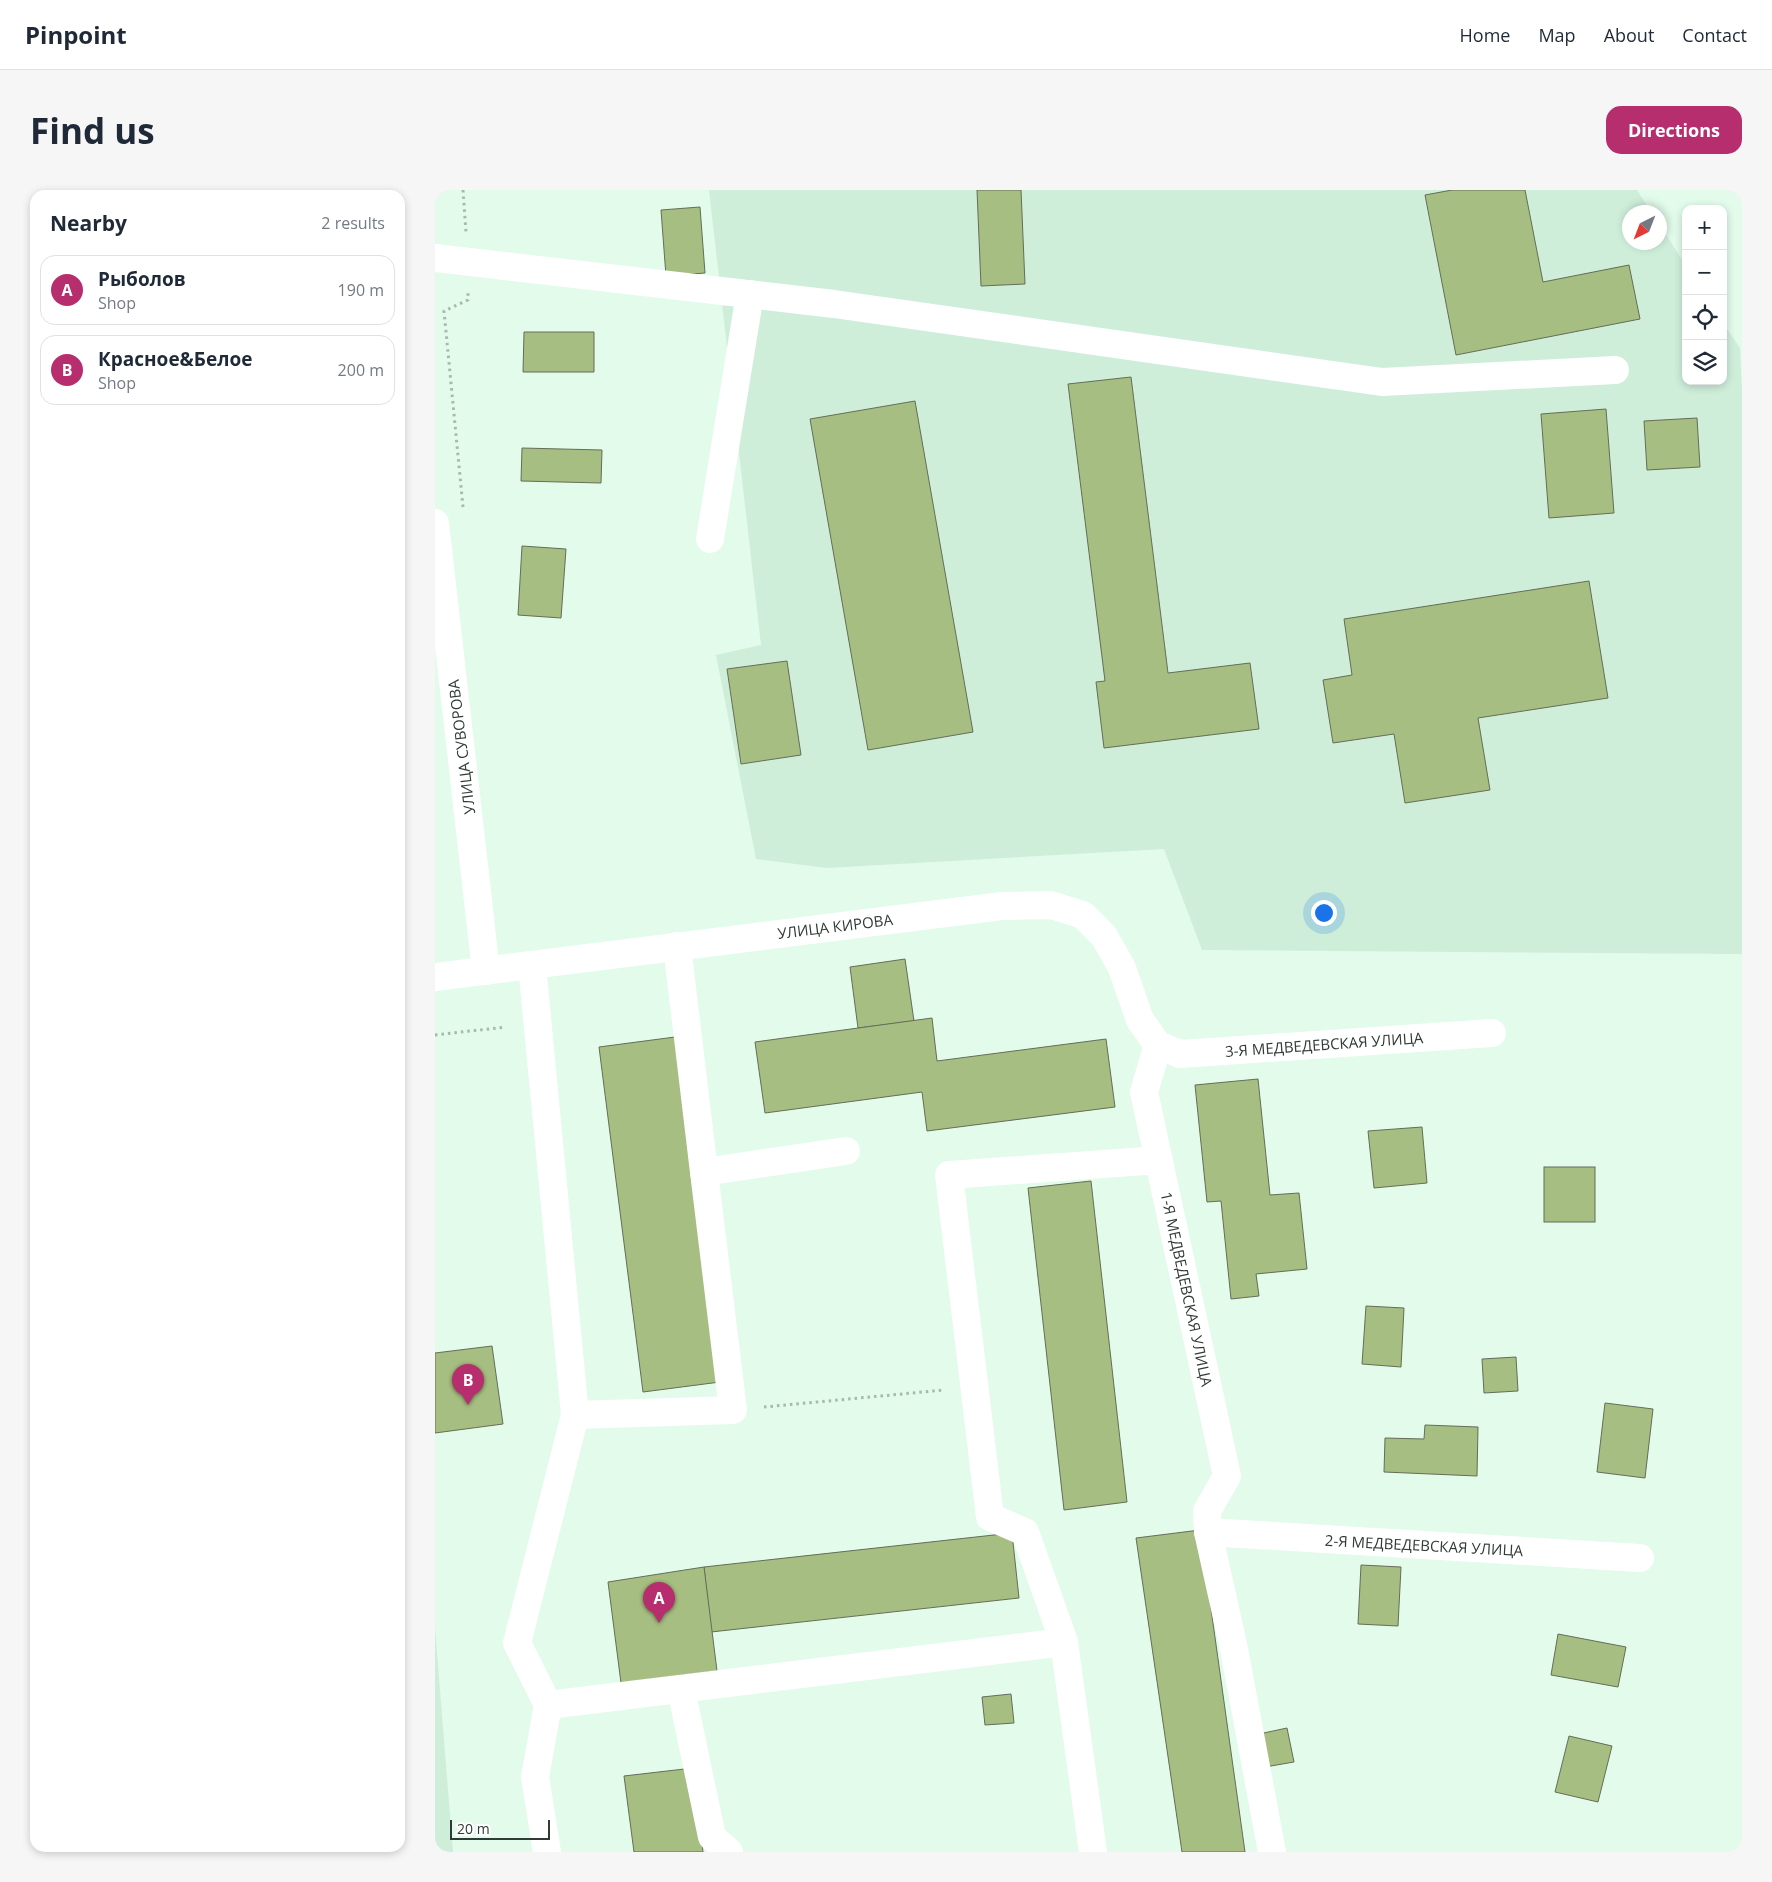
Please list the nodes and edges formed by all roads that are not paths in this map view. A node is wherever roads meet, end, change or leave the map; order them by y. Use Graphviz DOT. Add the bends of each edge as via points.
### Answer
graph roads {
  1 [pos="435,258"];
  2 [pos="750,294"];
  3 [pos="1615,370"];
  4 [pos="435,523"];
  5 [pos="710,539"];
  6 [pos="437,560"];
  7 [pos="677,946"];
  8 [pos="532,965"];
  9 [pos="486,971"];
  10 [pos="435,977"];
  11 [pos="1492,1033"];
  12 [pos="1158,1045"];
  13 [pos="845,1151"];
  14 [pos="1159,1160"];
  15 [pos="704,1172"];
  16 [pos="575,1415"];
  17 [pos="1208,1532"];
  18 [pos="1640,1558"];
  19 [pos="1064,1642"];
  20 [pos="681,1689"];
  21 [pos="548,1705"];
  22 [pos="547,1852"];
  23 [pos="729,1852"];
  24 [pos="1093,1852"];
  25 [pos="1271,1852"];
  1 -- 2 [label="street"];
  2 -- 3 [label="street" via="1382,382"];
  2 -- 5 [label="street"];
  4 -- 6 [label="street, УЛИЦА СУВОРОВА"];
  6 -- 9 [label="street, УЛИЦА СУВОРОВА"];
  7 -- 8 [label="street, УЛИЦА КИРОВА"];
  7 -- 12 [label="street, УЛИЦА КИРОВА" via="1002,906 1051,905 1083,915 1104,936 1122,968 1140,1020"];
  7 -- 15 [label="street"];
  8 -- 9 [label="street, УЛИЦА КИРОВА"];
  8 -- 16 [label="street"];
  9 -- 10 [label="street, УЛИЦА КИРОВА"];
  11 -- 12 [label="street, 3-Я МЕДВЕДЕВСКАЯ УЛИЦА" via="1180,1054"];
  12 -- 14 [label="street, 1-Я МЕДВЕДЕВСКАЯ УЛИЦА" via="1144,1092"];
  13 -- 15 [label="street"];
  14 -- 17 [label="street, 1-Я МЕДВЕДЕВСКАЯ УЛИЦА" via="1227,1476 1207,1511"];
  14 -- 19 [label="street" via="949,1175 990,1516 1025,1532"];
  15 -- 16 [label="street" via="733,1410"];
  16 -- 21 [label="street" via="517,1643"];
  17 -- 18 [label="street, 2-Я МЕДВЕДЕВСКАЯ УЛИЦА"];
  17 -- 25 [label="street, 1-Я МЕДВЕДЕВСКАЯ УЛИЦА" via="1234,1649"];
  19 -- 20 [label="street"];
  19 -- 24 [label="street"];
  20 -- 21 [label="street"];
  20 -- 23 [label="street" via="712,1837"];
  21 -- 22 [label="street" via="535,1777"];
}
